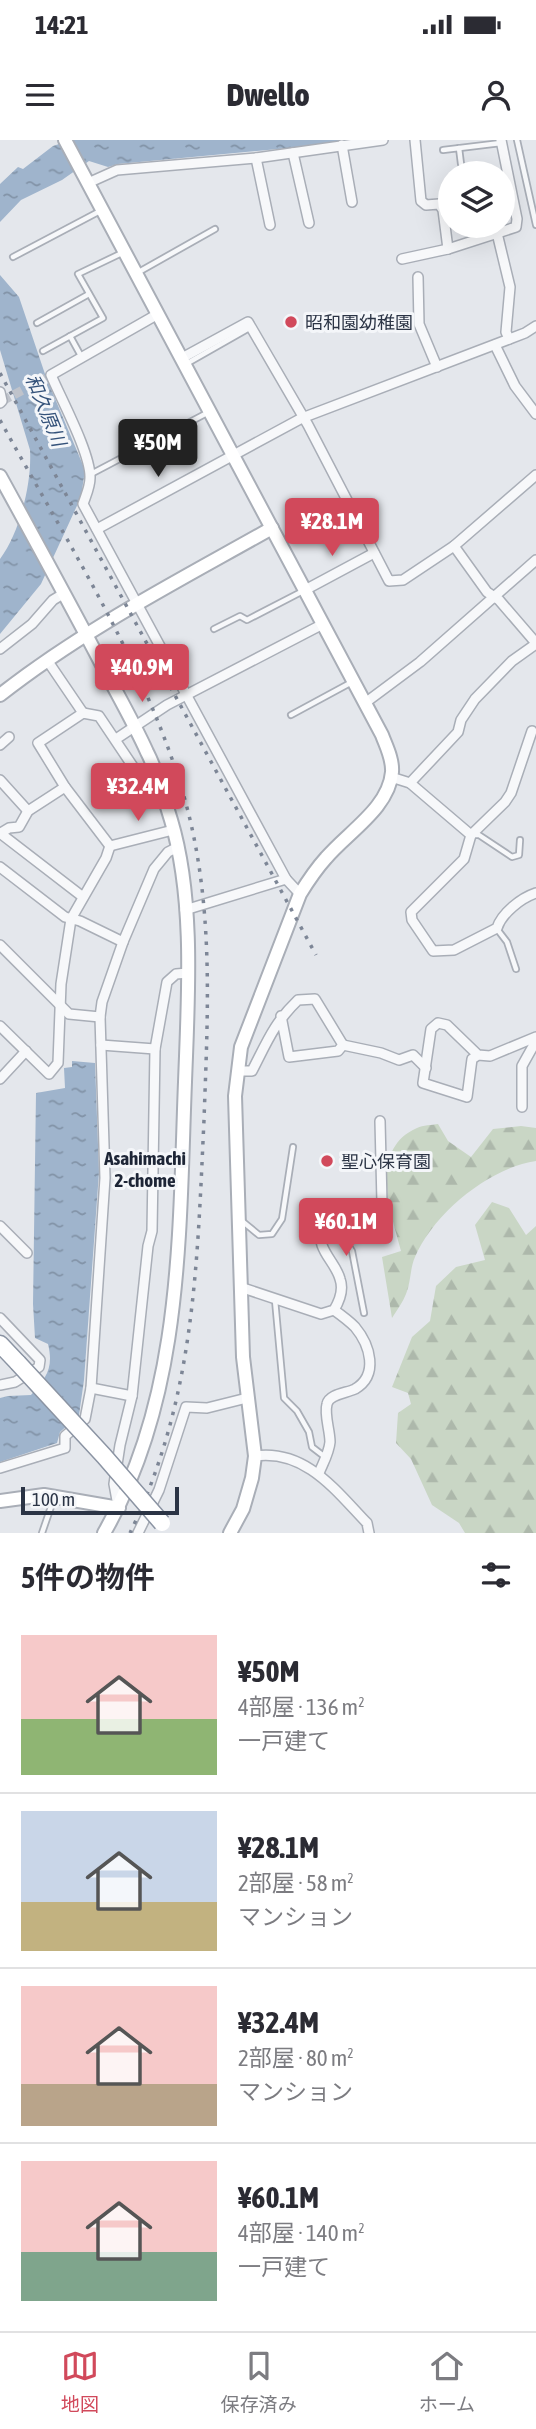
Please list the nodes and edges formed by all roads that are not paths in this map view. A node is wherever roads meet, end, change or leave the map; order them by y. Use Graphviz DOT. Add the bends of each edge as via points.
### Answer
graph roads {
  1 [pos="66,140"];
  2 [pos="383,140"];
  3 [pos="415,140"];
  4 [pos="517,140"];
  5 [pos="501,141"];
  6 [pos="342,145"];
  7 [pos="459,148"];
  8 [pos="443,150"];
  9 [pos="293,153"];
  10 [pos="256,158"];
  11 [pos="461,161"];
  12 [pos="505,161"];
  13 [pos="87,181"];
  14 [pos="352,202"];
  15 [pos="515,208"];
  16 [pos="102,210"];
  17 [pos="309,223"];
  18 [pos="270,225"];
  19 [pos="536,225"];
  20 [pos="515,228"];
  21 [pos="215,229"];
  22 [pos="482,238"];
  23 [pos="498,238"];
  24 [pos="448,249"];
  25 [pos="124,251"];
  26 [pos="13,257"];
  27 [pos="402,259"];
  28 [pos="136,273"];
  29 [pos="418,277"];
  30 [pos="89,294"];
  31 [pos="158,314"];
  32 [pos="37,323"];
  33 [pos="536,326"];
  34 [pos="70,336"];
  35 [pos="509,339"];
  36 [pos="495,345"];
  37 [pos="43,351"];
  38 [pos="80,356"];
  39 [pos="183,361"];
  40 [pos="437,367"];
  41 [pos="0,392"];
  42 [pos="0,403"];
  43 [pos="210,412"];
  44 [pos="536,414"];
  45 [pos="302,418"];
  46 [pos="233,455"];
  47 [pos="90,475"];
  48 [pos="536,475"];
  49 [pos="0,476"];
  50 [pos="272,528"];
  51 [pos="97,530"];
  52 [pos="454,545"];
  53 [pos="374,553"];
  54 [pos="536,560"];
  55 [pos="305,590"];
  56 [pos="64,594"];
  57 [pos="494,596"];
  58 [pos="137,604"];
  59 [pos="323,624"];
  60 [pos="214,629"];
  61 [pos="86,634"];
  62 [pos="536,643"];
  63 [pos="0,649"];
  64 [pos="47,660"];
  65 [pos="354,682"];
  66 [pos="0,695"];
  67 [pos="186,695"];
  68 [pos="365,703"];
  69 [pos="83,713"];
  70 [pos="291,715"];
  71 [pos="135,728"];
  72 [pos="532,732"];
  73 [pos="9,737"];
  74 [pos="116,739"];
  75 [pos="0,745"];
  76 [pos="391,777"];
  77 [pos="0,780"];
  78 [pos="410,783"];
  79 [pos="159,784"];
  80 [pos="65,787"];
  81 [pos="29,811"];
  82 [pos="173,830"];
  83 [pos="0,833"];
  84 [pos="471,835"];
  85 [pos="520,840"];
  86 [pos="110,846"];
  87 [pos="176,848"];
  88 [pos="0,867"];
  89 [pos="286,879"];
  90 [pos="536,893"];
  91 [pos="300,894"];
  92 [pos="83,897"];
  93 [pos="185,910"];
  94 [pos="71,919"];
  95 [pos="497,928"];
  96 [pos="123,942"];
  97 [pos="0,944"];
  98 [pos="516,969"];
  99 [pos="187,973"];
  100 [pos="60,1005"];
  101 [pos="281,1016"];
  102 [pos="100,1017"];
  103 [pos="0,1026"];
  104 [pos="536,1039"];
  105 [pos="101,1045"];
  106 [pos="343,1045"];
  107 [pos="155,1049"];
  108 [pos="26,1051"];
  109 [pos="478,1055"];
  110 [pos="426,1068"];
  111 [pos="238,1071"];
  112 [pos="0,1079"];
  113 [pos="522,1107"];
  114 [pos="380,1121"];
  115 [pos="293,1147"];
  116 [pos="238,1218"];
  117 [pos="332,1219"];
  118 [pos="0,1226"];
  119 [pos="27,1253"];
  120 [pos="240,1287"];
  121 [pos="274,1297"];
  122 [pos="334,1310"];
  123 [pos="364,1312"];
  124 [pos="0,1318"];
  125 [pos="0,1345"];
  126 [pos="0,1385"];
  127 [pos="91,1388"];
  128 [pos="132,1396"];
  129 [pos="247,1398"];
  130 [pos="255,1456"];
  131 [pos="326,1457"];
  132 [pos="0,1468"];
  133 [pos="318,1473"];
  134 [pos="54,1497"];
  135 [pos="0,1502"];
  136 [pos="119,1508"];
  137 [pos="166,1528"];
  138 [pos="42,1533"];
  139 [pos="104,1533"];
  140 [pos="138,1533"];
  141 [pos="230,1533"];
  142 [pos="369,1533"];
  1 -- 13 [label="street"];
  2 -- 6 [label="street"];
  3 -- 24 [label="street" via="421,201 443,209"];
  4 -- 19 [label="lane"];
  5 -- 7 [label="lane"];
  5 -- 12 [label="street"];
  6 -- 9 [label="street"];
  6 -- 14 [label="street"];
  7 -- 8 [label="lane"];
  7 -- 11 [label="lane"];
  9 -- 10 [label="street"];
  9 -- 17 [label="street"];
  10 -- 13 [label="street" via="117,170"];
  10 -- 18 [label="street"];
  13 -- 16 [label="street"];
  15 -- 20 [label="street"];
  16 -- 25 [label="street"];
  16 -- 26 [label="lane"];
  21 -- 28 [label="lane"];
  22 -- 24 [label="street"];
  23 -- 35 [label="street" via="509,287"];
  24 -- 27 [label="street"];
  25 -- 28 [label="street"];
  25 -- 30 [label="lane" via="78,274"];
  28 -- 31 [label="street"];
  29 -- 40 [label="street" via="419,324"];
  30 -- 32 [label="lane"];
  30 -- 34 [label="lane" via="103,318"];
  31 -- 38 [label="street"];
  31 -- 39 [label="street"];
  33 -- 35 [label="street"];
  34 -- 37 [label="lane"];
  34 -- 38 [label="lane"];
  35 -- 36 [label="street"];
  36 -- 40 [label="street"];
  36 -- 44 [label="street" via="515,386"];
  38 -- 47 [label="street" via="51,375"];
  39 -- 43 [label="street"];
  39 -- 45 [label="street" via="248,322"];
  40 -- 45 [label="street"];
  41 -- 42 [label="street"];
  43 -- 46 [label="street"];
  43 -- 47 [label="lane"];
  45 -- 46 [label="street"];
  45 -- 53 [label="street"];
  46 -- 50 [label="street"];
  46 -- 51 [label="street"];
  47 -- 51 [label="street" via="83,504"];
  48 -- 52 [label="street"];
  49 -- 56 [label="street"];
  50 -- 55 [label="street"];
  50 -- 58 [label="street"];
  51 -- 58 [label="street"];
  52 -- 53 [label="street" via="403,580 388,581"];
  52 -- 57 [label="street"];
  53 -- 55 [label="street"];
  54 -- 57 [label="street"];
  55 -- 59 [label="street"];
  55 -- 60 [label="lane" via="247,620 240,616"];
  56 -- 61 [label="street"];
  56 -- 63 [label="street"];
  57 -- 62 [label="street"];
  57 -- 68 [label="street" via="420,662"];
  58 -- 61 [label="street"];
  58 -- 67 [label="street"];
  59 -- 65 [label="street"];
  59 -- 67 [label="street"];
  61 -- 64 [label="street"];
  61 -- 71 [label="street"];
  62 -- 78 [label="street" via="475,699 458,732"];
  64 -- 66 [label="street"];
  64 -- 69 [label="street"];
  65 -- 68 [label="street"];
  65 -- 70 [label="lane"];
  67 -- 71 [label="street"];
  67 -- 89 [label="street"];
  68 -- 76 [label="street" via="389,753"];
  69 -- 74 [label="street" via="99,716"];
  69 -- 80 [label="street" via="38,743"];
  71 -- 74 [label="street"];
  71 -- 79 [label="street"];
  72 -- 84 [label="street" via="511,793"];
  73 -- 75 [label="street"];
  74 -- 79 [label="street" via="144,783"];
  76 -- 78 [label="street"];
  76 -- 91 [label="street" via="373,810 327,856"];
  77 -- 81 [label="street"];
  78 -- 84 [label="street"];
  79 -- 82 [label="street"];
  80 -- 81 [label="street"];
  80 -- 86 [label="street"];
  81 -- 83 [label="street" via="19,827"];
  82 -- 86 [label="street"];
  82 -- 87 [label="street"];
  83 -- 92 [label="street"];
  84 -- 85 [label="lane" via="479,835 512,857 519,855"];
  84 -- 95 [label="street" via="464,859 411,912 412,920 433,951 454,950"];
  86 -- 92 [label="street"];
  87 -- 93 [label="street"];
  87 -- 96 [label="street" via="154,869"];
  88 -- 94 [label="street"];
  89 -- 91 [label="street"];
  89 -- 93 [label="street"];
  90 -- 95 [label="street" via="500,920"];
  91 -- 111 [label="street" via="241,1047"];
  92 -- 94 [label="street"];
  93 -- 99 [label="street"];
  94 -- 96 [label="street"];
  94 -- 100 [label="street"];
  95 -- 98 [label="lane"];
  96 -- 102 [label="street"];
  97 -- 100 [label="street"];
  99 -- 107 [label="street" via="176,974 167,982"];
  99 -- 136 [label="street" via="181,1183 171,1325 158,1395"];
  100 -- 102 [label="street" via="69,1014"];
  100 -- 108 [label="street" via="58,1063 49,1074"];
  101 -- 106 [label="street" via="298,1000 315,999"];
  101 -- 106 [label="street" via="289,1057 338,1051"];
  101 -- 111 [label="street" via="252,1071"];
  102 -- 105 [label="street"];
  103 -- 108 [label="street"];
  104 -- 109 [label="street" via="490,1056"];
  104 -- 113 [label="street" via="522,1066"];
  105 -- 107 [label="street"];
  105 -- 127 [label="street" via="105,1178"];
  106 -- 110 [label="street" via="399,1060 413,1055"];
  107 -- 128 [label="street" via="152,1231"];
  108 -- 112 [label="street"];
  109 -- 110 [label="street" via="447,1025 438,1023 431,1029"];
  109 -- 110 [label="street" via="472,1059 467,1097 424,1083"];
  111 -- 116 [label="street"];
  114 -- 117 [label="street" via="382,1203 352,1208"];
  115 -- 116 [label="lane" via="282,1219 272,1234 259,1235"];
  116 -- 120 [label="street"];
  117 -- 122 [label="street" via="324,1226 321,1244 341,1280 341,1297"];
  117 -- 123 [label="lane" via="352,1251"];
  118 -- 119 [label="street"];
  120 -- 121 [label="street"];
  120 -- 129 [label="street"];
  121 -- 122 [label="street" via="321,1314"];
  121 -- 131 [label="lane" via="284,1398 297,1410 312,1447"];
  122 -- 131 [label="street" via="354,1326 371,1358 369,1374 359,1387 331,1397 327,1404 330,1442"];
  124 -- 126 [label="street" via="40,1360 39,1367 28,1374"];
  125 -- 137 [label="highway, bridge"];
  127 -- 128 [label="street"];
  127 -- 132 [label="street" via="85,1419 65,1436 65,1448"];
  128 -- 136 [label="street" via="114,1484"];
  129 -- 130 [label="street"];
  129 -- 140 [label="street" via="186,1408 159,1490"];
  130 -- 133 [label="street" via="291,1458"];
  130 -- 141 [label="street" via="243,1509"];
  131 -- 133 [label="street"];
  133 -- 142 [label="street" via="367,1523"];
  134 -- 135 [label="street"];
  134 -- 136 [label="street"];
  134 -- 138 [label="lane"];
  136 -- 139 [label="street"];
}
